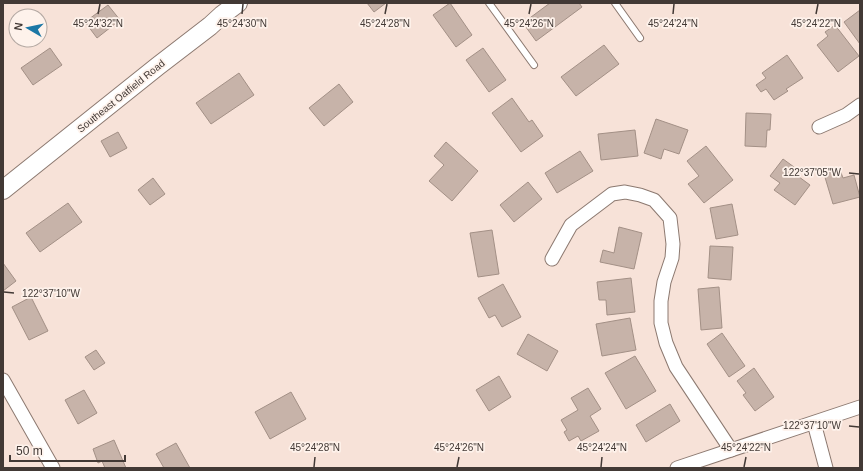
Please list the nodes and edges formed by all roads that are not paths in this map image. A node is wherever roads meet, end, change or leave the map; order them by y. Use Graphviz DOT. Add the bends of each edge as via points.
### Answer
graph roads {
  1 [pos="238,3"];
  2 [pos="489,3"];
  3 [pos="615,3"];
  4 [pos="640,38"];
  5 [pos="534,65"];
  6 [pos="860,105"];
  7 [pos="819,127"];
  8 [pos="3,190"];
  9 [pos="552,259"];
  10 [pos="3,380"];
  11 [pos="860,407"];
  12 [pos="814,423"];
  13 [pos="731,450"];
  14 [pos="53,468"];
  15 [pos="677,468"];
  16 [pos="826,468"];
  1 -- 8 [label="main road, Southeast Oatfield Road"];
  2 -- 5 [label="lane"];
  3 -- 4 [label="lane"];
  6 -- 7 [label="street"];
  9 -- 13 [label="street" via="571,225 612,194 625,192 654,200 670,218 673,244 661,301 661,323 666,344 676,367"];
  10 -- 14 [label="street"];
  11 -- 12 [label="street"];
  12 -- 13 [label="street"];
  12 -- 16 [label="street"];
  13 -- 15 [label="street"];
}
